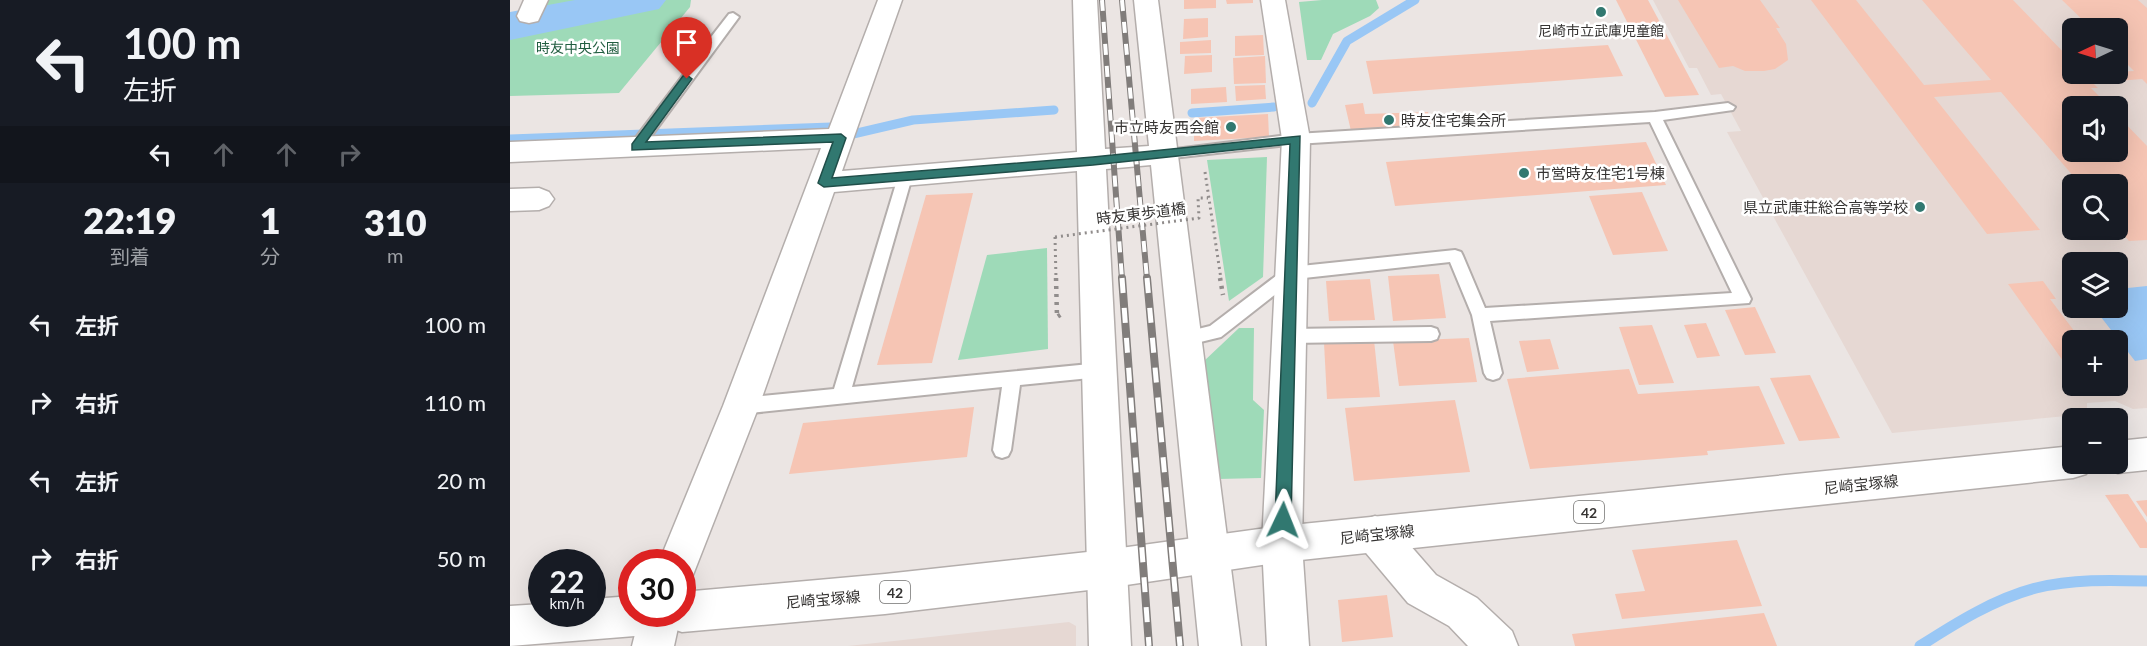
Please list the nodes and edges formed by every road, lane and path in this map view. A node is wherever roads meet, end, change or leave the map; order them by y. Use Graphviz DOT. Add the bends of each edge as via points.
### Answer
graph roads {
  1 [pos="890,0"];
  2 [pos="1085,0"];
  3 [pos="1146,0"];
  4 [pos="1273,0"];
  5 [pos="733,17"];
  6 [pos="692,45"];
  7 [pos="712,45"];
  8 [pos="1728,107"];
  9 [pos="1655,117"];
  10 [pos="841,138"];
  11 [pos="1296,139"];
  12 [pos="636,147"];
  13 [pos="510,152"];
  14 [pos="1164,154"];
  15 [pos="1093,161"];
  16 [pos="905,177"];
  17 [pos="824,183"];
  18 [pos="539,199"];
  19 [pos="510,200"];
  20 [pos="1291,273"];
  21 [pos="1068,309"];
  22 [pos="1480,315"];
  23 [pos="1227,322"];
  24 [pos="1431,334"];
  25 [pos="1289,336"];
  26 [pos="1184,339"];
  27 [pos="1100,370"];
  28 [pos="1493,373"];
  29 [pos="1012,379"];
  30 [pos="841,396"];
  31 [pos="741,406"];
  32 [pos="1002,450"];
  33 [pos="2147,454"];
  34 [pos="2128,456"];
  35 [pos="2062,463"];
  36 [pos="1375,534"];
  37 [pos="1282,543"];
  38 [pos="684,549"];
  39 [pos="1209,553"];
  40 [pos="1106,569"];
  41 [pos="696,611"];
  42 [pos="618,618"];
  43 [pos="510,627"];
  44 [pos="658,627"];
  45 [pos="653,646"];
  46 [pos="1110,646"];
  47 [pos="1220,646"];
  48 [pos="1288,646"];
  49 [pos="1497,646"];
  1 -- 10 [label="street"];
  2 -- 15 [label="street"];
  3 -- 14 [label="street"];
  4 -- 11 [label="street"];
  5 -- 7 [label="lane"];
  6 -- 7 [label="lane"];
  7 -- 12 [label="lane"];
  8 -- 9 [label="lane"];
  9 -- 11 [label="lane"];
  9 -- 22 [label="lane" via="1743,299"];
  10 -- 12 [label="street"];
  10 -- 17 [label="street"];
  11 -- 14 [label="lane"];
  11 -- 20 [label="street"];
  12 -- 13 [label="street"];
  14 -- 15 [label="street"];
  14 -- 26 [label="street"];
  15 -- 16 [label="street"];
  15 -- 27 [label="street"];
  16 -- 17 [label="street"];
  16 -- 30 [label="lane"];
  17 -- 31 [label="street"];
  18 -- 19 [label="street"];
  20 -- 22 [label="lane" via="1455,256"];
  20 -- 23 [label="lane"];
  20 -- 25 [label="street"];
  21 -- 23 [label="path, 時友東歩道橋, bridge" via="1058,317 1055,237 1200,218 1198,198 1208,198"];
  22 -- 28 [label="lane"];
  23 -- 26 [label="lane" via="1215,332"];
  24 -- 25 [label="lane"];
  25 -- 37 [label="street"];
  26 -- 39 [label="street"];
  27 -- 29 [label="lane"];
  27 -- 40 [label="street"];
  29 -- 30 [label="lane"];
  29 -- 32 [label="lane"];
  30 -- 31 [label="lane"];
  31 -- 38 [label="street"];
  33 -- 34 [label="street"];
  35 -- 36 [label="street, 尼崎宝塚線 / 42"];
  36 -- 37 [label="street, 尼崎宝塚線 / 42"];
  36 -- 49 [label="street" via="1422,588 1463,612"];
  37 -- 39 [label="street, 尼崎宝塚線 / 42"];
  37 -- 48 [label="street"];
  39 -- 40 [label="street, 尼崎宝塚線 / 42"];
  39 -- 47 [label="street"];
  40 -- 41 [label="street, 尼崎宝塚線 / 42"];
  40 -- 46 [label="street"];
  42 -- 43 [label="street"];
  44 -- 45 [label="street"];
}
